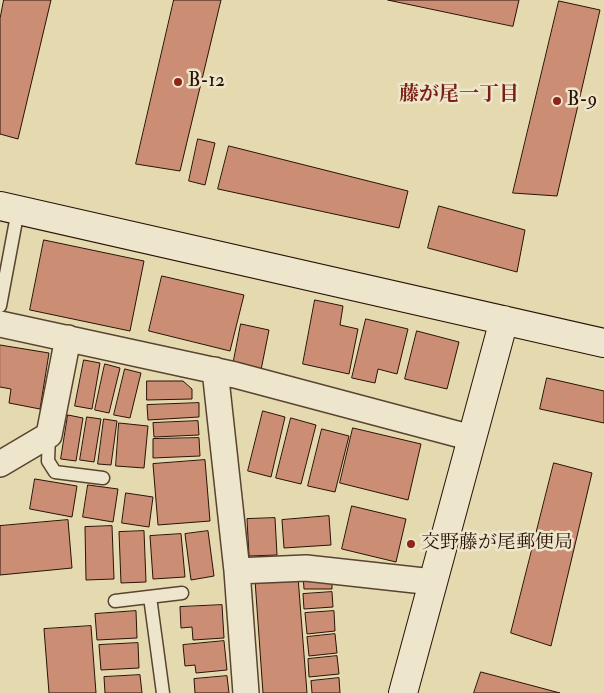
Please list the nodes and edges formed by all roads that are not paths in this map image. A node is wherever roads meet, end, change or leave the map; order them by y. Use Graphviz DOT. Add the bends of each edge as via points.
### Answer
graph roads {
  1 [pos="9,208"];
  2 [pos="0,306"];
  3 [pos="504,320"];
  4 [pos="0,324"];
  5 [pos="68,338"];
  6 [pos="604,343"];
  7 [pos="215,370"];
  8 [pos="49,435"];
  9 [pos="472,438"];
  10 [pos="0,464"];
  11 [pos="103,478"];
  12 [pos="237,571"];
  13 [pos="433,582"];
  14 [pos="182,593"];
  15 [pos="150,596"];
  16 [pos="115,601"];
  17 [pos="163,693"];
  18 [pos="246,693"];
  19 [pos="403,693"];
  1 -- 2 [label="lane"];
  1 -- 3 [label="street"];
  3 -- 6 [label="street"];
  3 -- 9 [label="street"];
  4 -- 5 [label="street"];
  5 -- 7 [label="street"];
  5 -- 8 [label="street"];
  7 -- 9 [label="street"];
  7 -- 12 [label="street"];
  8 -- 10 [label="street"];
  8 -- 11 [label="lane" via="48,461 55,472"];
  9 -- 13 [label="street"];
  12 -- 13 [label="street" via="306,568"];
  12 -- 18 [label="street"];
  13 -- 19 [label="street"];
  14 -- 15 [label="lane"];
  15 -- 16 [label="lane"];
  15 -- 17 [label="lane"];
}
